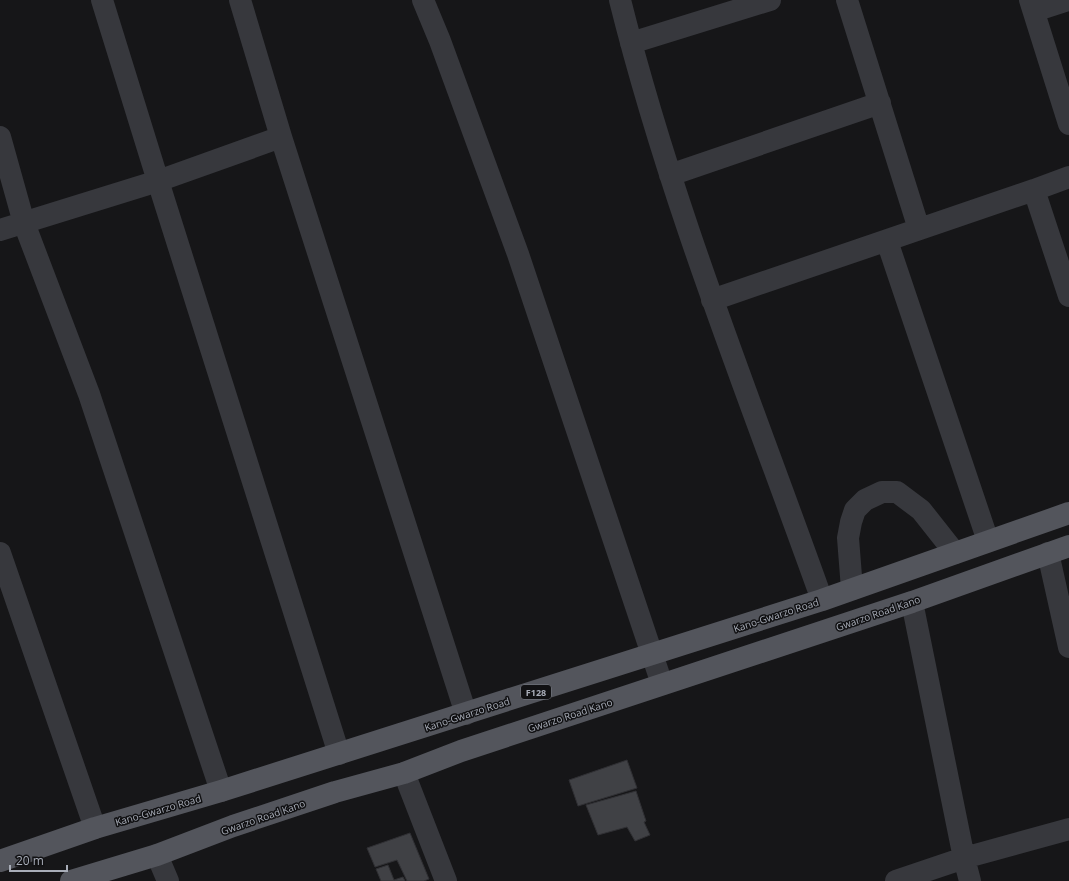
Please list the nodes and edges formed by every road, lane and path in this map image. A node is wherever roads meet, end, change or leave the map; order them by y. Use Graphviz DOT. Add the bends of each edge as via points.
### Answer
graph roads {
  1 [pos="102,0"];
  2 [pos="240,0"];
  3 [pos="423,0"];
  4 [pos="620,0"];
  5 [pos="770,0"];
  6 [pos="847,0"];
  7 [pos="1068,0"];
  8 [pos="1032,5"];
  9 [pos="631,43"];
  10 [pos="880,103"];
  11 [pos="1069,124"];
  12 [pos="0,137"];
  13 [pos="281,137"];
  14 [pos="670,175"];
  15 [pos="1069,177"];
  16 [pos="158,181"];
  17 [pos="1034,190"];
  18 [pos="24,223"];
  19 [pos="919,229"];
  20 [pos="0,230"];
  21 [pos="887,241"];
  22 [pos="1069,296"];
  23 [pos="712,300"];
  24 [pos="1069,513"];
  25 [pos="988,541"];
  26 [pos="1069,546"];
  27 [pos="0,553"];
  28 [pos="955,553"];
  29 [pos="1048,553"];
  30 [pos="852,589"];
  31 [pos="822,600"];
  32 [pos="912,602"];
  33 [pos="1069,647"];
  34 [pos="653,654"];
  35 [pos="662,684"];
  36 [pos="466,714"];
  37 [pos="339,754"];
  38 [pos="404,773"];
  39 [pos="221,791"];
  40 [pos="95,828"];
  41 [pos="1069,829"];
  42 [pos="157,854"];
  43 [pos="964,858"];
  44 [pos="0,862"];
  45 [pos="71,881"];
  46 [pos="168,881"];
  47 [pos="446,881"];
  48 [pos="896,881"];
  49 [pos="970,881"];
  1 -- 16 [label="street"];
  2 -- 13 [label="street"];
  3 -- 34 [label="street" via="518,254"];
  4 -- 9 [label="street"];
  5 -- 9 [label="street"];
  6 -- 10 [label="street"];
  7 -- 8 [label="street"];
  8 -- 11 [label="street"];
  9 -- 14 [label="street"];
  10 -- 14 [label="street"];
  10 -- 19 [label="street"];
  12 -- 18 [label="street"];
  13 -- 16 [label="street"];
  13 -- 36 [label="street"];
  14 -- 23 [label="street"];
  15 -- 17 [label="street"];
  16 -- 18 [label="street"];
  16 -- 37 [label="street"];
  17 -- 19 [label="street"];
  17 -- 22 [label="street"];
  18 -- 20 [label="street"];
  18 -- 39 [label="street" via="89,394"];
  19 -- 21 [label="street"];
  21 -- 23 [label="street"];
  21 -- 25 [label="street"];
  23 -- 31 [label="street"];
  24 -- 25 [label="main road, Kano-Gwarzo Road / F128"];
  25 -- 28 [label="main road, Kano-Gwarzo Road / F128"];
  26 -- 29 [label="main road, Gwarzo Road Kano"];
  27 -- 40 [label="street"];
  28 -- 30 [label="main road, Kano-Gwarzo Road / F128"];
  28 -- 30 [label="street" via="921,510 897,492 882,492 864,500 853,516 848,538"];
  29 -- 32 [label="main road, Gwarzo Road Kano"];
  29 -- 33 [label="street"];
  30 -- 31 [label="main road, Kano-Gwarzo Road / F128"];
  31 -- 34 [label="main road, Kano-Gwarzo Road / F128"];
  32 -- 35 [label="main road, Gwarzo Road Kano"];
  32 -- 43 [label="street"];
  34 -- 35 [label="street"];
  34 -- 36 [label="main road, Kano-Gwarzo Road / F128"];
  35 -- 38 [label="main road, Gwarzo Road Kano" via="461,751"];
  36 -- 37 [label="main road, Kano-Gwarzo Road / F128"];
  37 -- 39 [label="main road, Kano-Gwarzo Road / F128"];
  38 -- 42 [label="main road, Gwarzo Road Kano" via="335,792"];
  38 -- 47 [label="street"];
  39 -- 40 [label="main road, Kano-Gwarzo Road / F128"];
  40 -- 44 [label="main road, Kano-Gwarzo Road / F128"];
  41 -- 43 [label="street"];
  42 -- 45 [label="main road, Gwarzo Road Kano"];
  42 -- 46 [label="street"];
  43 -- 48 [label="street"];
  43 -- 49 [label="street"];
}
